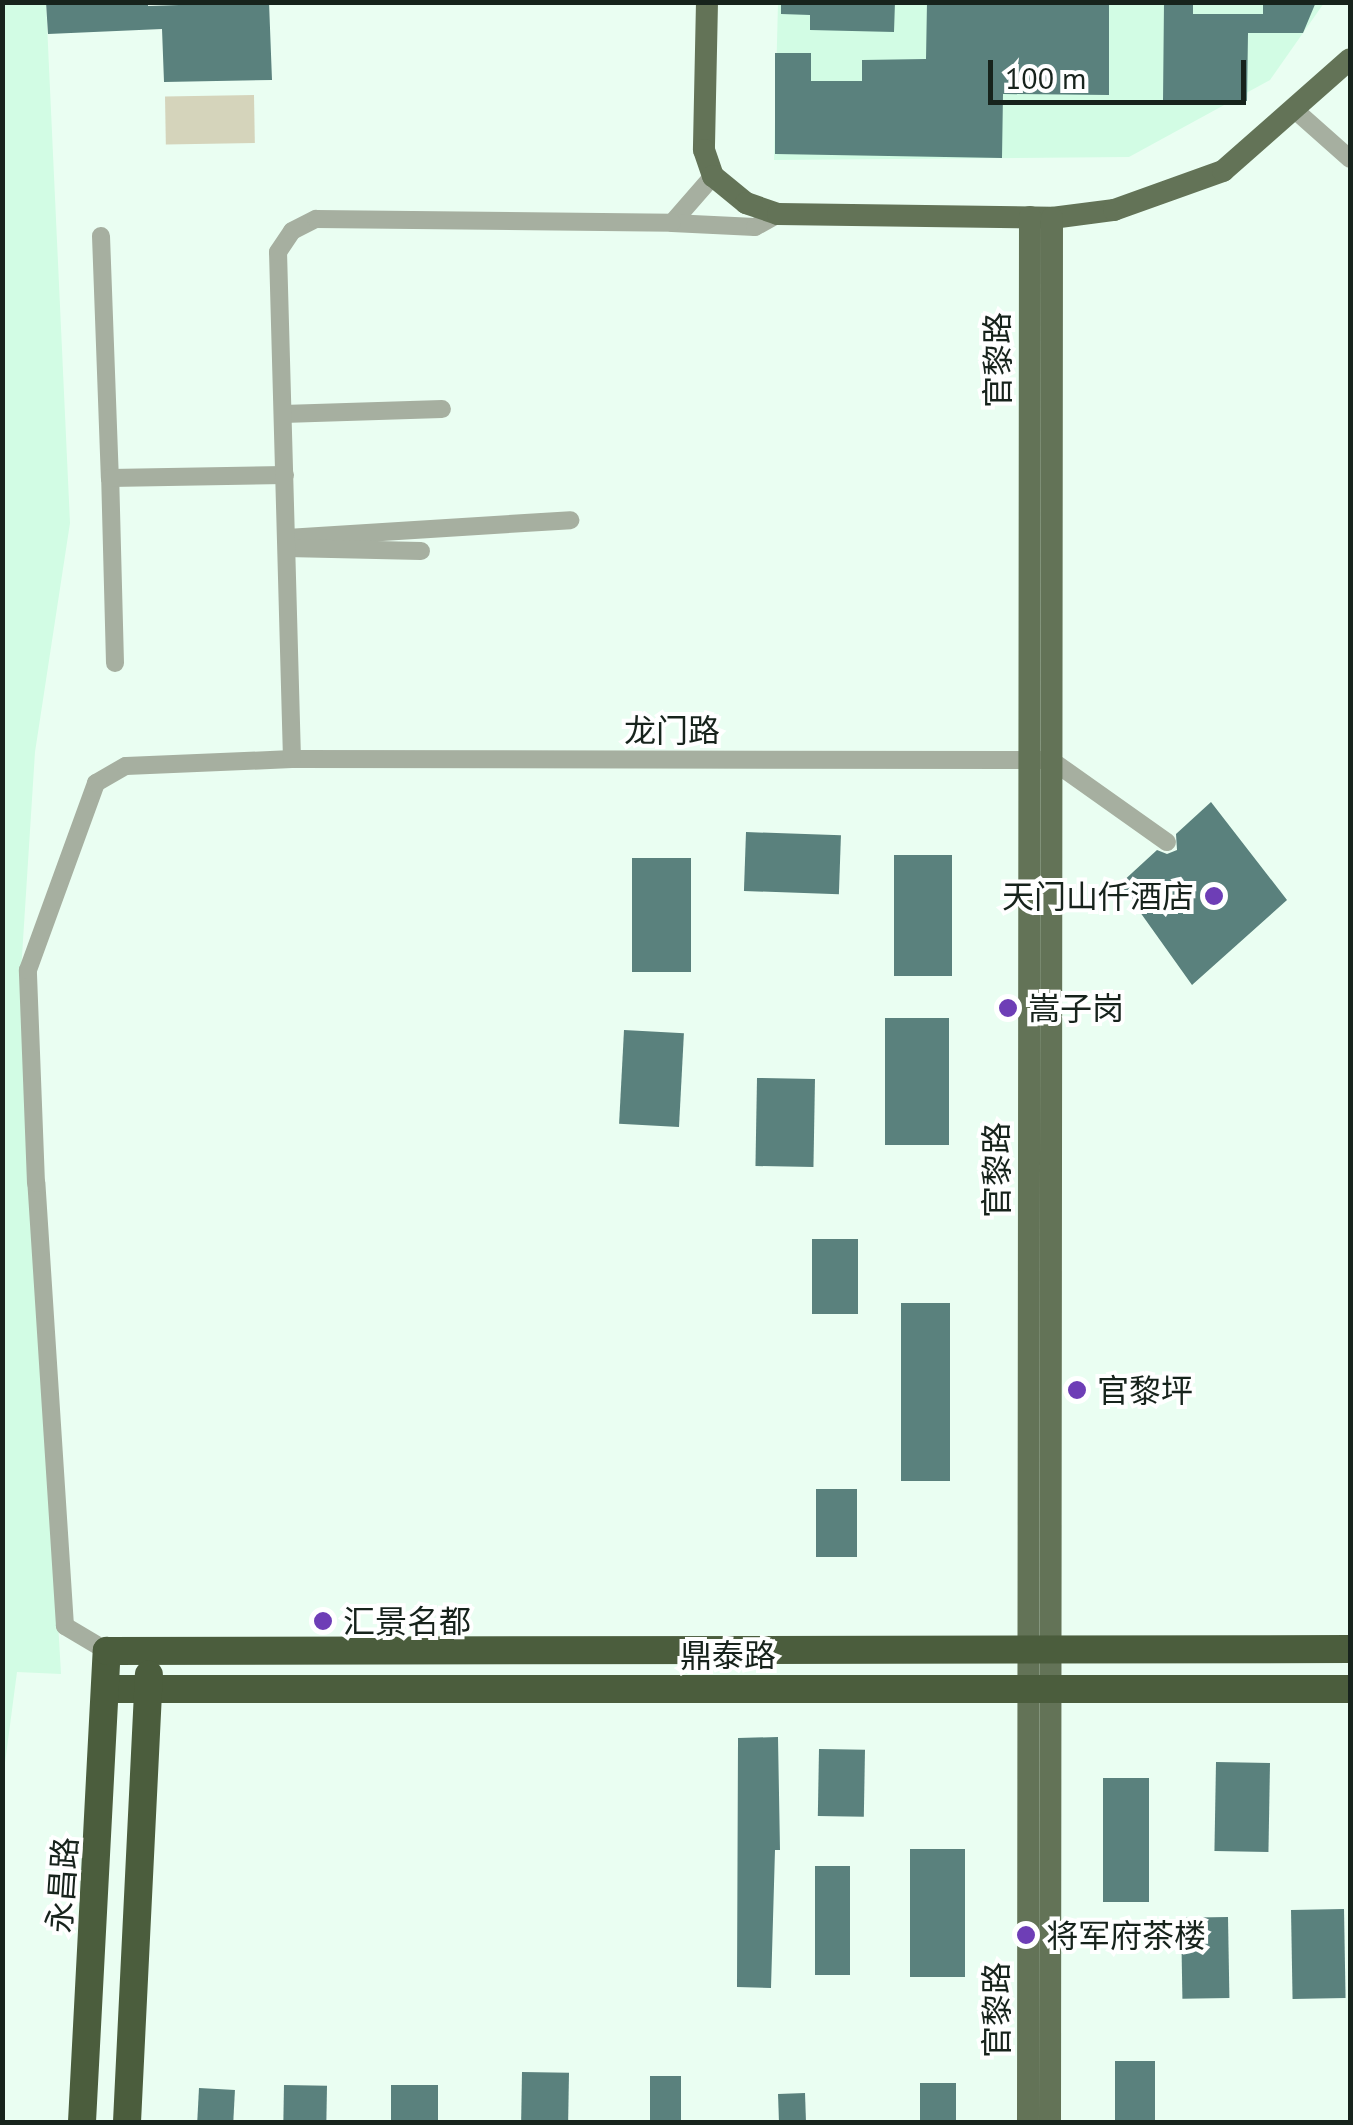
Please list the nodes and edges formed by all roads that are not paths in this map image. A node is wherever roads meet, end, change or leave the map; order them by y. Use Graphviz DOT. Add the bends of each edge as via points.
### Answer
graph roads {
  1 [pos="707,2"];
  2 [pos="1350,59"];
  3 [pos="1296,111"];
  4 [pos="1350,158"];
  5 [pos="713,176"];
  6 [pos="778,214"];
  7 [pos="1041,218"];
  8 [pos="672,223"];
  9 [pos="101,236"];
  10 [pos="442,409"];
  11 [pos="283,414"];
  12 [pos="284,475"];
  13 [pos="110,478"];
  14 [pos="570,520"];
  15 [pos="287,543"];
  16 [pos="421,551"];
  17 [pos="114,663"];
  18 [pos="292,759"];
  19 [pos="1040,760"];
  20 [pos="1167,842"];
  21 [pos="1350,1649"];
  22 [pos="150,1650"];
  23 [pos="1038,1650"];
  24 [pos="107,1651"];
  25 [pos="106,1689"];
  26 [pos="149,1689"];
  27 [pos="1350,1689"];
  28 [pos="1038,1691"];
  29 [pos="82,2122"];
  30 [pos="127,2122"];
  31 [pos="1028,2122"];
  32 [pos="1050,2122"];
  1 -- 5 [label="main road" via="704,150"];
  2 -- 3 [label="main road"];
  3 -- 4 [label="street"];
  3 -- 7 [label="main road" via="1223,171 1114,210"];
  5 -- 6 [label="main road" via="746,202"];
  5 -- 8 [label="street"];
  6 -- 7 [label="main road"];
  6 -- 8 [label="street" via="755,227"];
  7 -- 19 [label="main road, 官黎路"];
  8 -- 11 [label="street" via="316,219 292,231 278,252"];
  9 -- 13 [label="street"];
  10 -- 11 [label="street"];
  11 -- 12 [label="street"];
  12 -- 13 [label="street"];
  12 -- 15 [label="street"];
  13 -- 17 [label="street"];
  14 -- 15 [label="street"];
  15 -- 16 [label="street"];
  15 -- 18 [label="street"];
  18 -- 19 [label="street, 龙门路"];
  18 -- 24 [label="street, 龙门路" via="126,766 96,783 28,970 65,1626"];
  19 -- 20 [label="street"];
  19 -- 23 [label="main road, 官黎路"];
  21 -- 23 [label="highway, 鼎泰路"];
  22 -- 23 [label="highway, 鼎泰路"];
  22 -- 24 [label="highway, 鼎泰路"];
  22 -- 26 [label="highway"];
  23 -- 28 [label="main road, 官黎路"];
  24 -- 25 [label="highway, 永昌路"];
  25 -- 26 [label="highway, 鼎泰路"];
  25 -- 29 [label="highway, 永昌路"];
  26 -- 28 [label="highway, 鼎泰路"];
  26 -- 30 [label="highway"];
  27 -- 28 [label="highway, 鼎泰路"];
  28 -- 31 [label="main road, 官黎路"];
  28 -- 32 [label="main road, 官黎路"];
}
